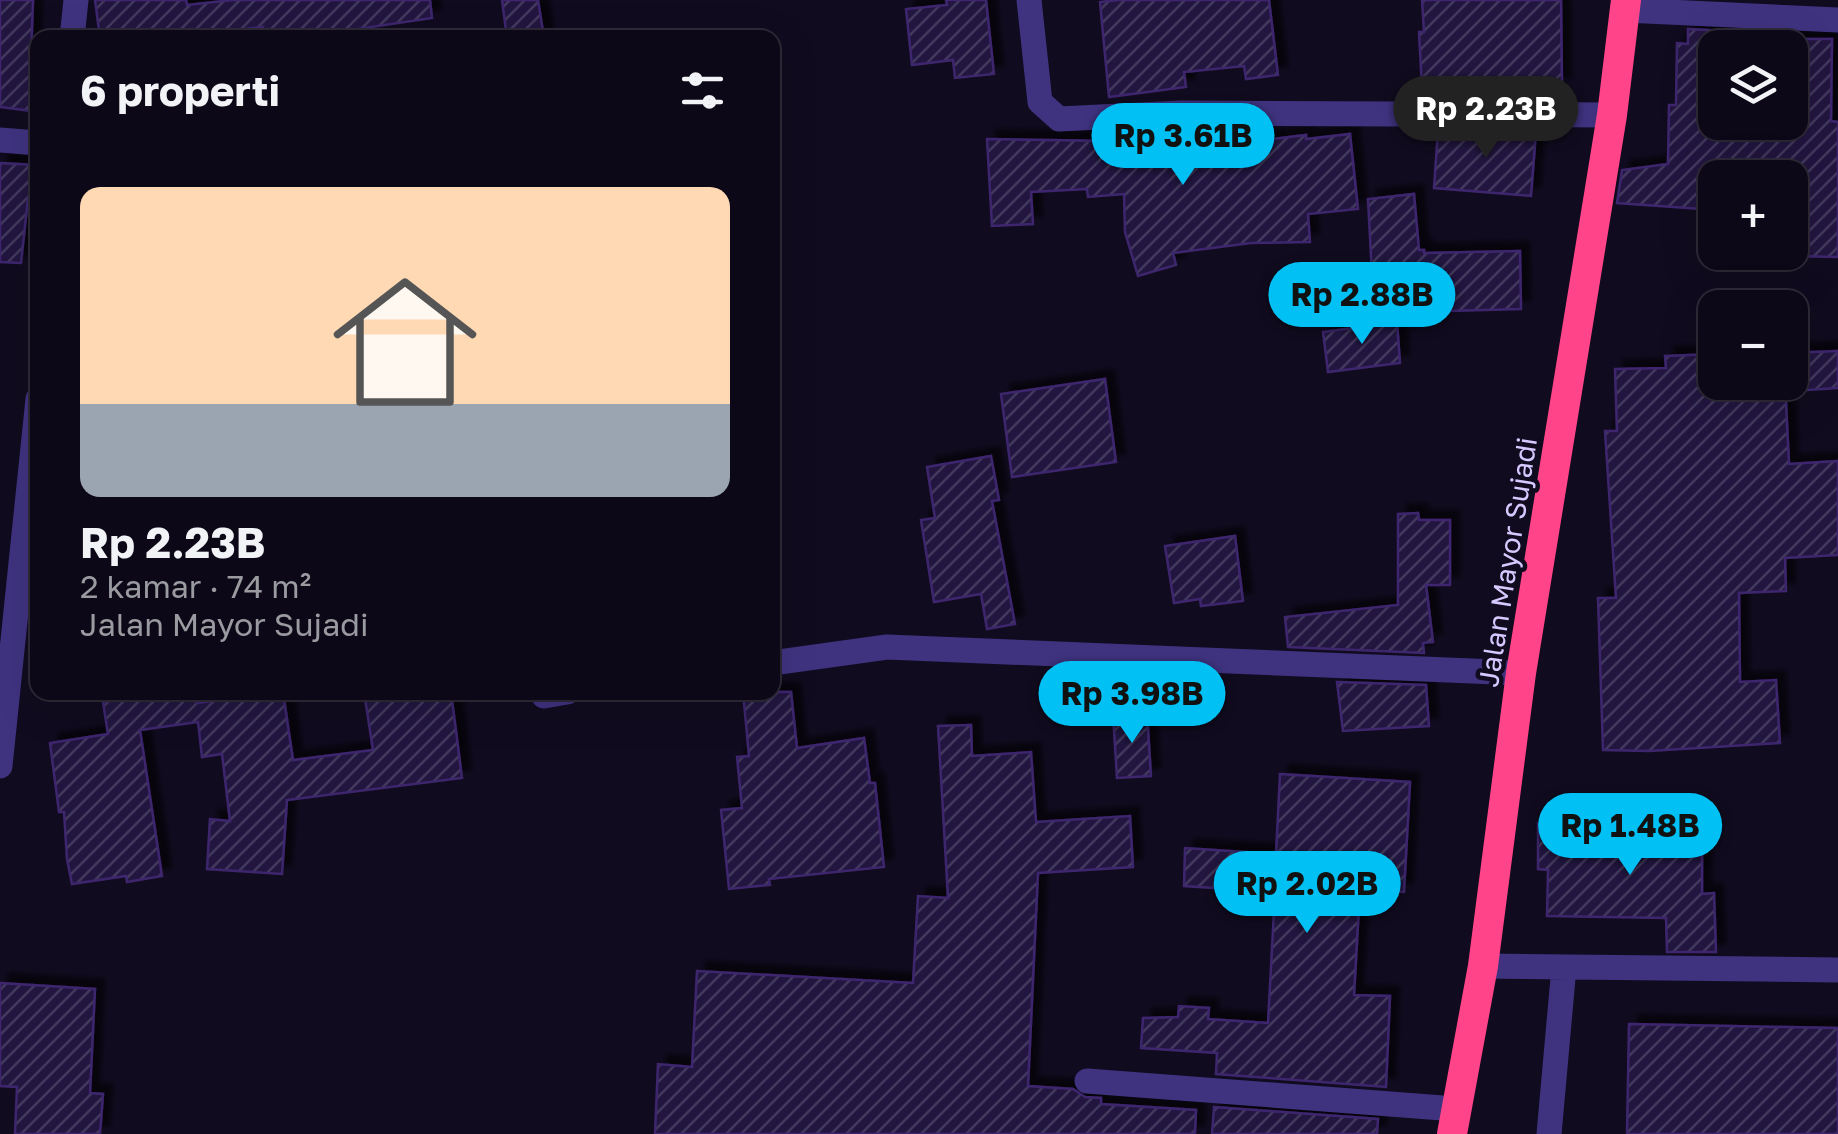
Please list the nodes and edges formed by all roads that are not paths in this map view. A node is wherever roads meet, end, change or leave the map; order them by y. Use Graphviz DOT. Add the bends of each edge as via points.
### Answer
graph roads {
  1 [pos="76,0"];
  2 [pos="1030,0"];
  3 [pos="1626,5"];
  4 [pos="1838,20"];
  5 [pos="73,30"];
  6 [pos="1612,115"];
  7 [pos="0,140"];
  8 [pos="30,142"];
  9 [pos="30,476"];
  10 [pos="780,662"];
  11 [pos="1521,674"];
  12 [pos="0,766"];
  13 [pos="1483,966"];
  14 [pos="1564,967"];
  15 [pos="1838,970"];
  16 [pos="1086,1081"];
  17 [pos="1454,1122"];
  18 [pos="1549,1134"];
  1 -- 5 [label="street"];
  2 -- 6 [label="street" via="1040,102 1060,119 1181,113"];
  3 -- 4 [label="street"];
  3 -- 6 [label="highway, Jalan Mayor Sujadi"];
  6 -- 11 [label="highway, Jalan Mayor Sujadi"];
  7 -- 8 [label="street"];
  9 -- 12 [label="street"];
  10 -- 11 [label="street" via="887,647"];
  11 -- 13 [label="highway, Jalan Mayor Sujadi"];
  13 -- 14 [label="street"];
  13 -- 17 [label="highway, Jalan Mayor Sujadi"];
  14 -- 15 [label="street"];
  14 -- 18 [label="street"];
  16 -- 17 [label="street"];
}
